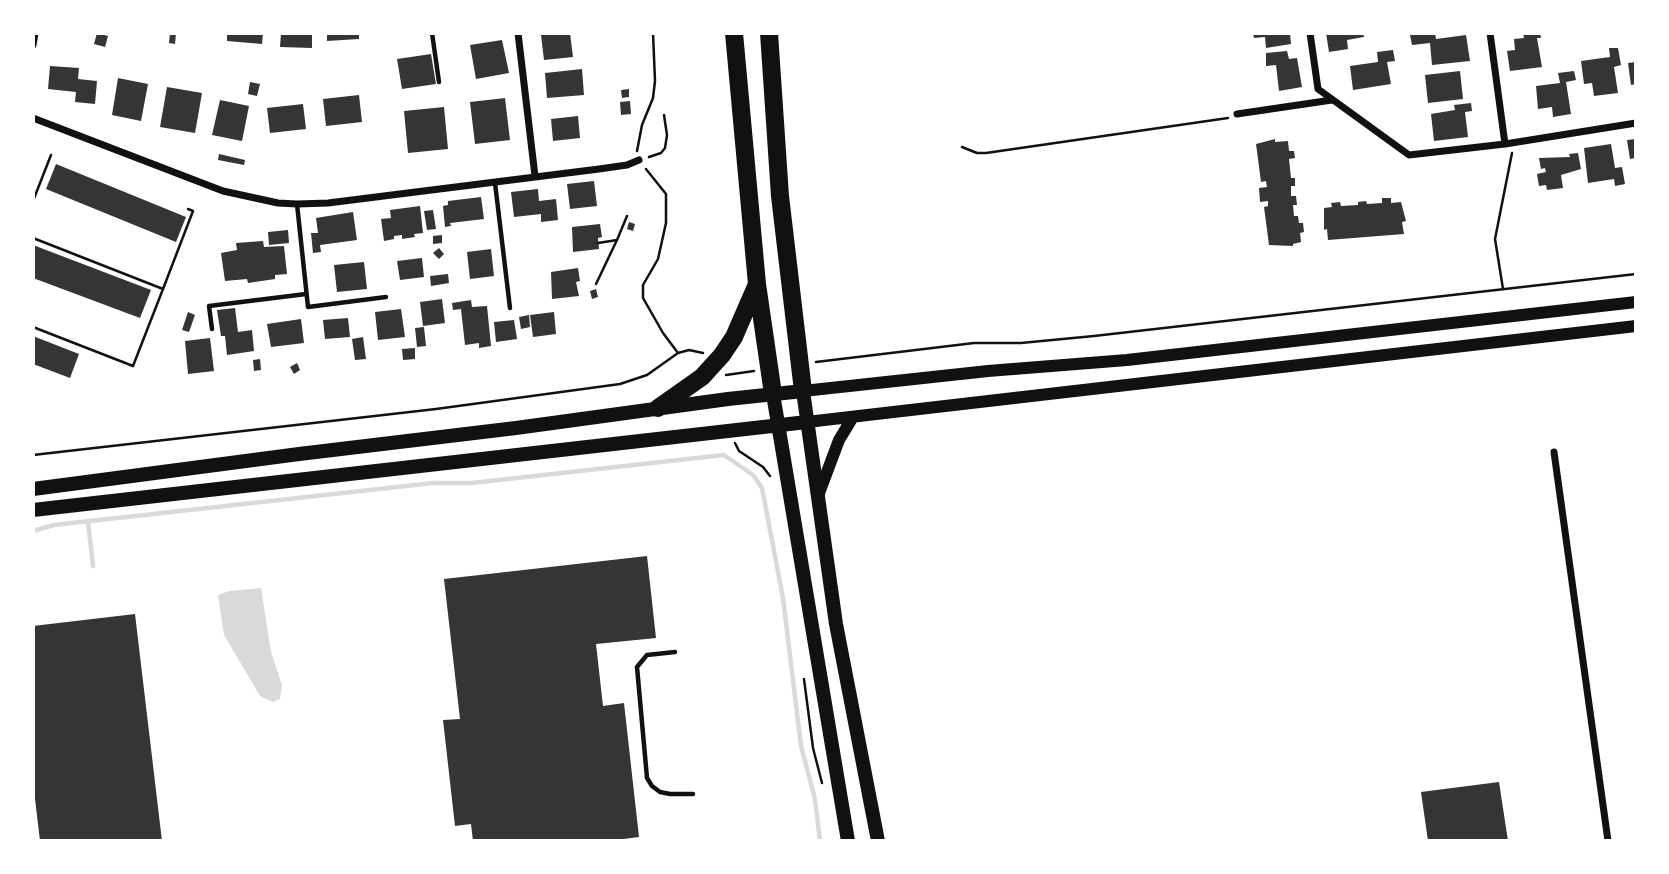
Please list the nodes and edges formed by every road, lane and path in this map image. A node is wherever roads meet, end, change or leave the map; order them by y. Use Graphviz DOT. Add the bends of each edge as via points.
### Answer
graph roads {
  1 [pos="35,33"];
  2 [pos="432,33"];
  3 [pos="518,33"];
  4 [pos="653,33"];
  5 [pos="734,33"];
  6 [pos="769,33"];
  7 [pos="1310,33"];
  8 [pos="1490,33"];
  9 [pos="33,45"];
  10 [pos="439,82"];
  11 [pos="1333,100"];
  12 [pos="1237,114"];
  13 [pos="664,115"];
  14 [pos="33,118"];
  15 [pos="1636,122"];
  16 [pos="1508,143"];
  17 [pos="962,147"];
  18 [pos="51,155"];
  19 [pos="639,160"];
  20 [pos="534,176"];
  21 [pos="494,182"];
  22 [pos="33,201"];
  23 [pos="297,204"];
  24 [pos="188,209"];
  25 [pos="627,216"];
  26 [pos="33,238"];
  27 [pos="617,240"];
  28 [pos="598,243"];
  29 [pos="1636,274"];
  30 [pos="596,284"];
  31 [pos="757,284"];
  32 [pos="163,289"];
  33 [pos="1503,289"];
  34 [pos="306,293"];
  35 [pos="386,297"];
  36 [pos="1636,302"];
  37 [pos="510,308"];
  38 [pos="1636,326"];
  39 [pos="33,327"];
  40 [pos="212,329"];
  41 [pos="678,353"];
  42 [pos="708,356"];
  43 [pos="819,362"];
  44 [pos="759,370"];
  45 [pos="803,391"];
  46 [pos="773,394"];
  47 [pos="728,399"];
  48 [pos="657,408"];
  49 [pos="853,417"];
  50 [pos="807,422"];
  51 [pos="779,426"];
  52 [pos="734,432"];
  53 [pos="1555,452"];
  54 [pos="33,456"];
  55 [pos="771,477"];
  56 [pos="33,489"];
  57 [pos="818,498"];
  58 [pos="33,510"];
  59 [pos="675,652"];
  60 [pos="803,668"];
  61 [pos="824,793"];
  62 [pos="693,794"];
  63 [pos="848,841"];
  64 [pos="878,841"];
  65 [pos="1608,841"];
  1 -- 9 [label="street"];
  2 -- 10 [label="lane"];
  3 -- 20 [label="street"];
  4 -- 19 [label="path" via="655,81 637,142"];
  5 -- 31 [label="highway"];
  6 -- 45 [label="highway" via="780,196"];
  7 -- 11 [label="street" via="1318,89"];
  8 -- 16 [label="street"];
  11 -- 12 [label="street"];
  11 -- 16 [label="street" via="1409,155"];
  12 -- 17 [label="path" via="986,153"];
  13 -- 19 [label="path" via="665,148"];
  14 -- 23 [label="street" via="223,191"];
  15 -- 16 [label="street"];
  16 -- 33 [label="path" via="1513,150 1495,239"];
  18 -- 22 [label="path"];
  19 -- 20 [label="street"];
  19 -- 41 [label="path" via="666,194 665,234 658,260 643,285 643,298"];
  20 -- 21 [label="street"];
  21 -- 23 [label="street"];
  21 -- 37 [label="lane"];
  23 -- 34 [label="lane"];
  24 -- 32 [label="path" via="193,211"];
  25 -- 27 [label="path"];
  26 -- 32 [label="path"];
  27 -- 28 [label="path"];
  27 -- 30 [label="path"];
  29 -- 33 [label="path"];
  31 -- 46 [label="highway"];
  31 -- 48 [label="highway" via="722,355 702,377"];
  32 -- 39 [label="path" via="133,366"];
  33 -- 43 [label="path"];
  34 -- 35 [label="lane" via="307,307"];
  34 -- 40 [label="lane" via="209,306"];
  36 -- 45 [label="street" via="1127,360"];
  38 -- 49 [label="street"];
  41 -- 42 [label="path" via="689,350"];
  41 -- 54 [label="path" via="647,375 620,384"];
  44 -- 47 [label="path" via="726,374"];
  45 -- 46 [label="main road"];
  45 -- 50 [label="main road"];
  46 -- 47 [label="main road"];
  46 -- 51 [label="main road"];
  47 -- 48 [label="main road"];
  48 -- 56 [label="main road"];
  49 -- 50 [label="street"];
  49 -- 57 [label="street" via="839,440"];
  50 -- 51 [label="main road"];
  50 -- 57 [label="main road"];
  51 -- 52 [label="main road"];
  51 -- 63 [label="main road"];
  52 -- 55 [label="path" via="738,451"];
  52 -- 58 [label="main road"];
  53 -- 65 [label="street"];
  57 -- 64 [label="main road" via="836,624"];
  59 -- 62 [label="lane" via="647,656 637,667 647,778 660,792"];
  60 -- 61 [label="path"];
}
